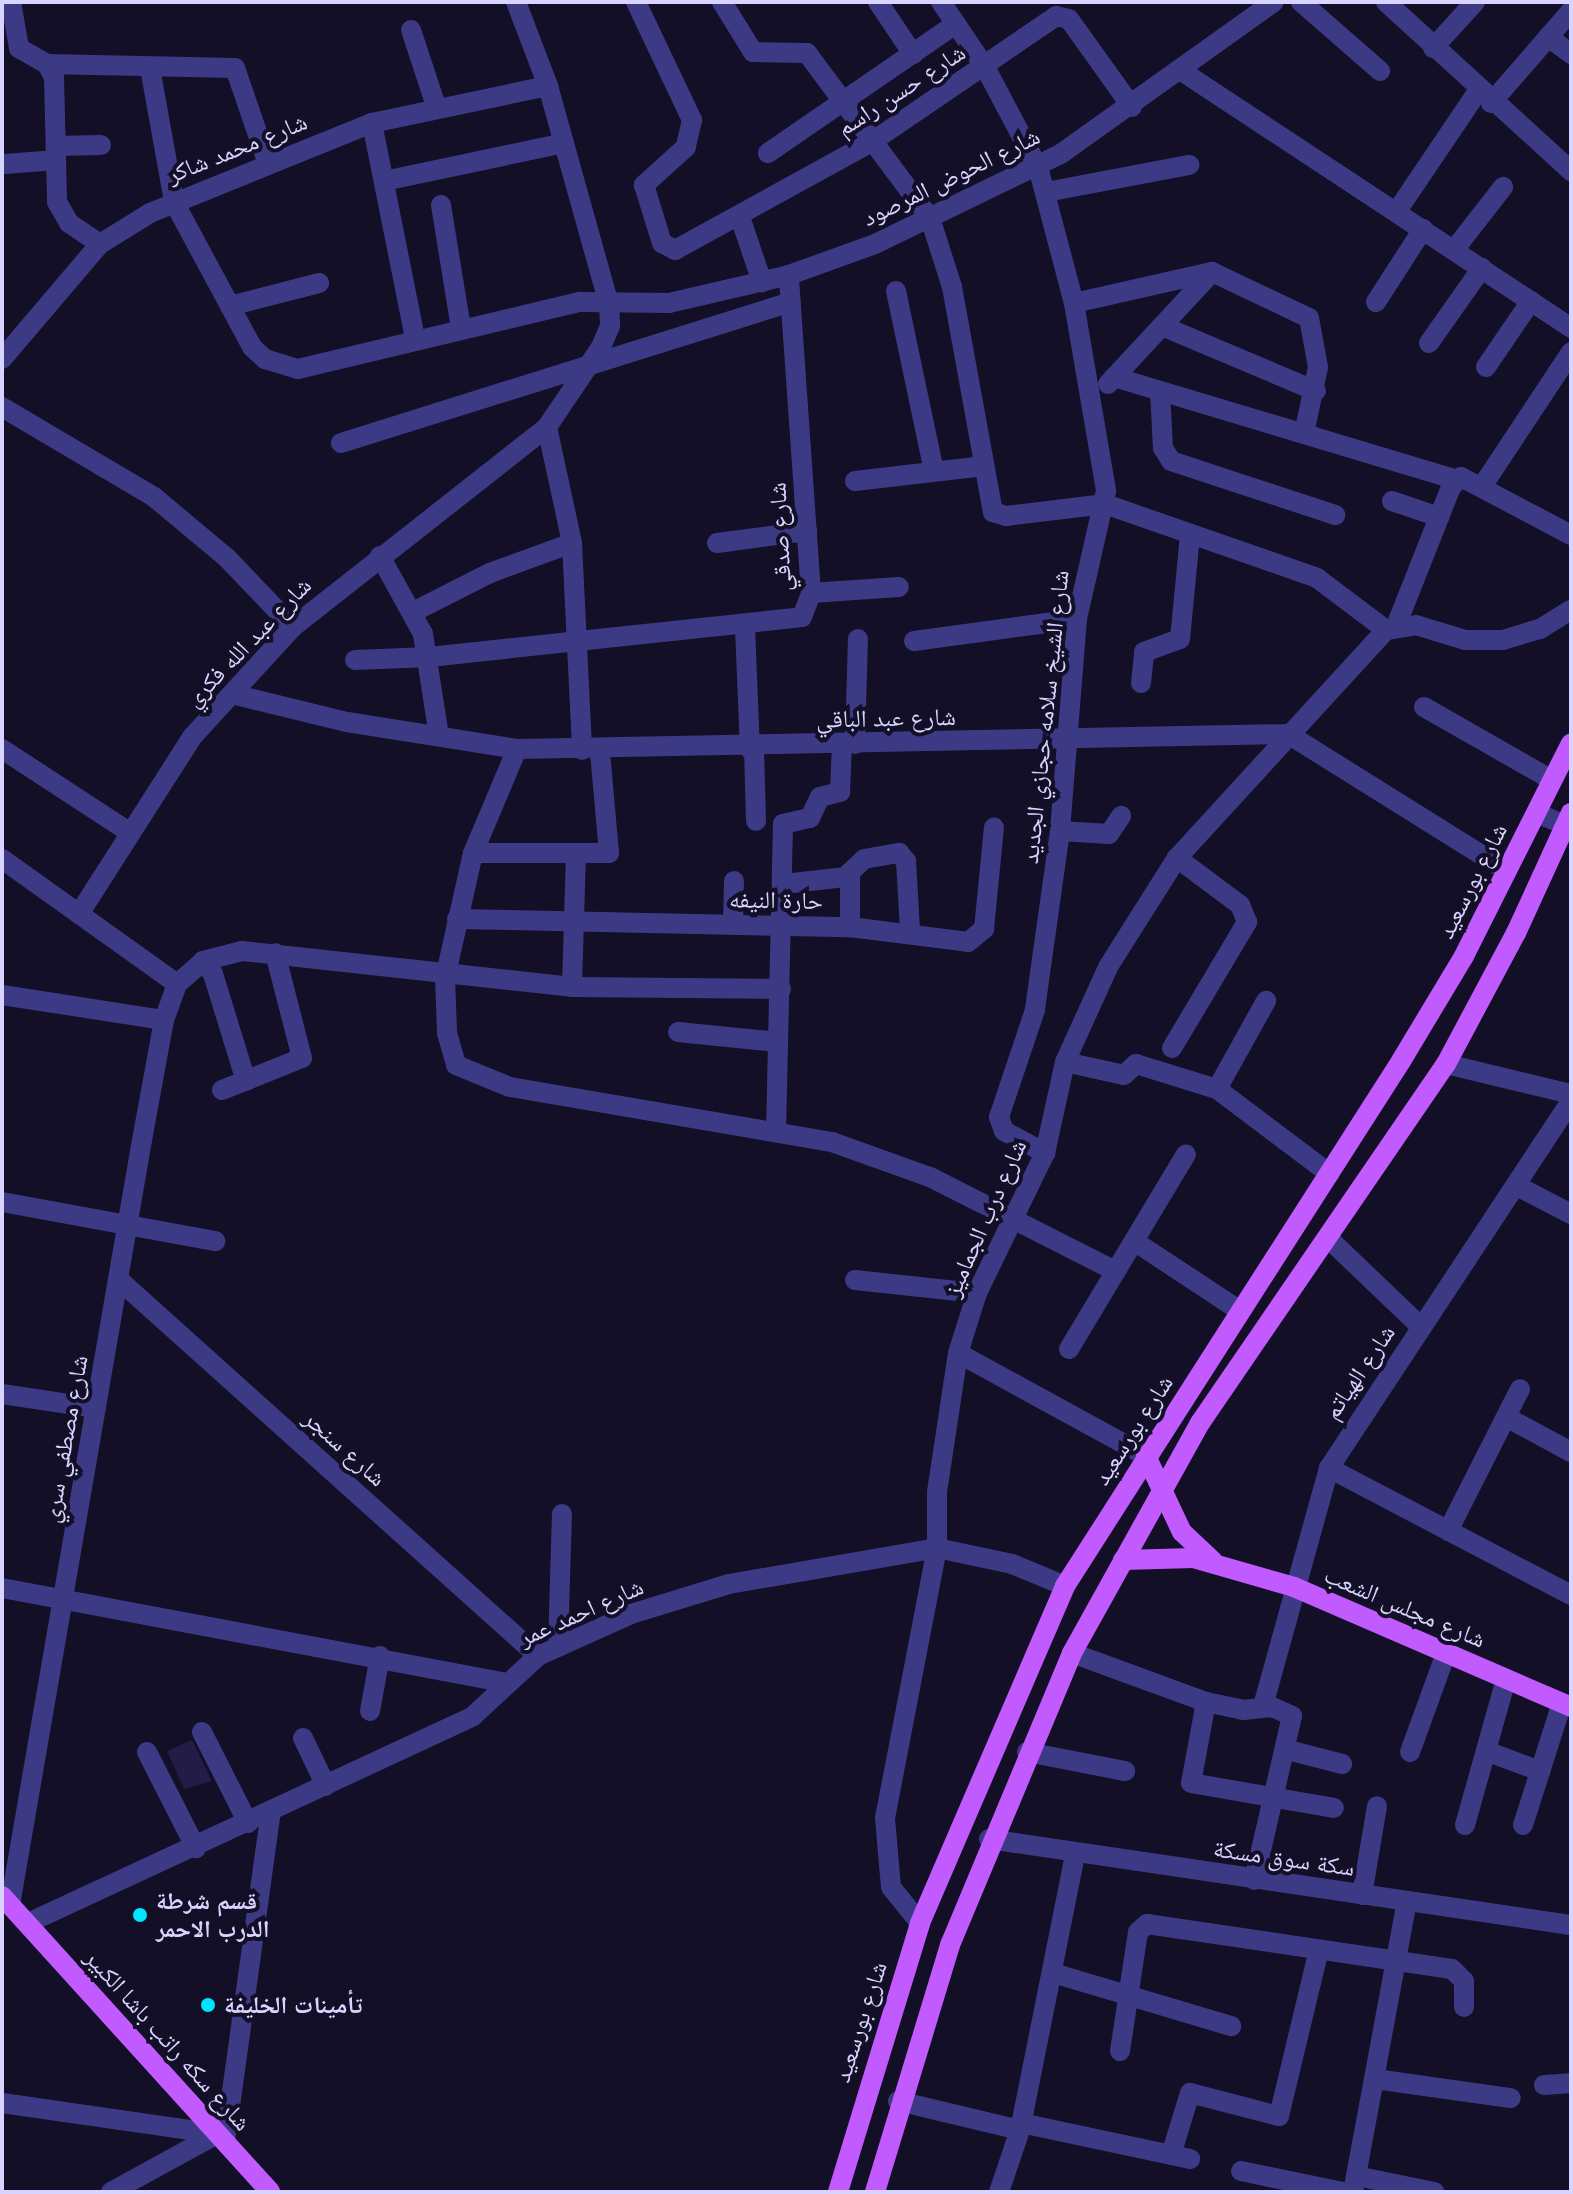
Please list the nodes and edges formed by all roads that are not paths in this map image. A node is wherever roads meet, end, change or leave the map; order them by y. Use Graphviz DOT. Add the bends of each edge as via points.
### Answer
graph roads {
  1 [pos="12,2"];
  2 [pos="516,2"];
  3 [pos="636,2"];
  4 [pos="722,2"];
  5 [pos="878,2"];
  6 [pos="941,2"];
  7 [pos="1274,2"];
  8 [pos="1301,2"];
  9 [pos="1386,2"];
  10 [pos="1475,2"];
  11 [pos="1571,11"];
  12 [pos="956,24"];
  13 [pos="411,30"];
  14 [pos="1548,37"];
  15 [pos="8,46"];
  16 [pos="1433,48"];
  17 [pos="913,54"];
  18 [pos="1571,54"];
  19 [pos="47,64"];
  20 [pos="985,67"];
  21 [pos="150,68"];
  22 [pos="1380,71"];
  23 [pos="1183,72"];
  24 [pos="548,86"];
  25 [pos="1485,97"];
  26 [pos="845,102"];
  27 [pos="1132,107"];
  28 [pos="437,109"];
  29 [pos="372,123"];
  30 [pos="873,141"];
  31 [pos="564,143"];
  32 [pos="101,145"];
  33 [pos="56,153"];
  34 [pos="768,153"];
  35 [pos="267,161"];
  36 [pos="5,164"];
  37 [pos="1189,165"];
  38 [pos="1038,167"];
  39 [pos="1571,171"];
  40 [pos="384,181"];
  41 [pos="1503,187"];
  42 [pos="1046,192"];
  43 [pos="174,202"];
  44 [pos="441,205"];
  45 [pos="1397,211"];
  46 [pos="740,217"];
  47 [pos="930,218"];
  48 [pos="1423,229"];
  49 [pos="100,244"];
  50 [pos="1454,250"];
  51 [pos="1482,268"];
  52 [pos="1212,272"];
  53 [pos="789,275"];
  54 [pos="762,282"];
  55 [pos="319,283"];
  56 [pos="896,291"];
  57 [pos="1531,301"];
  58 [pos="1376,302"];
  59 [pos="789,303"];
  60 [pos="1074,303"];
  61 [pos="609,304"];
  62 [pos="230,306"];
  63 [pos="1162,326"];
  64 [pos="461,328"];
  65 [pos="1571,328"];
  66 [pos="415,339"];
  67 [pos="1429,343"];
  68 [pos="1571,352"];
  69 [pos="2,359"];
  70 [pos="592,359"];
  71 [pos="1486,367"];
  72 [pos="1114,377"];
  73 [pos="1160,391"];
  74 [pos="1316,391"];
  75 [pos="1091,402"];
  76 [pos="2,407"];
  77 [pos="547,427"];
  78 [pos="1304,434"];
  79 [pos="341,443"];
  80 [pos="984,466"];
  81 [pos="934,471"];
  82 [pos="1457,480"];
  83 [pos="855,481"];
  84 [pos="1483,485"];
  85 [pos="1392,501"];
  86 [pos="1105,504"];
  87 [pos="1335,515"];
  88 [pos="1439,517"];
  89 [pos="807,531"];
  90 [pos="1190,535"];
  91 [pos="1571,535"];
  92 [pos="572,543"];
  93 [pos="717,543"];
  94 [pos="380,556"];
  95 [pos="899,587"];
  96 [pos="811,593"];
  97 [pos="1571,610"];
  98 [pos="415,611"];
  99 [pos="1077,619"];
  100 [pos="293,627"];
  101 [pos="745,627"];
  102 [pos="1391,628"];
  103 [pos="858,639"];
  104 [pos="579,641"];
  105 [pos="914,641"];
  106 [pos="429,657"];
  107 [pos="355,660"];
  108 [pos="1141,683"];
  109 [pos="232,694"];
  110 [pos="1424,707"];
  111 [pos="1288,734"];
  112 [pos="439,736"];
  113 [pos="1068,742"];
  114 [pos="849,744"];
  115 [pos="2,749"];
  116 [pos="517,749"];
  117 [pos="752,749"];
  118 [pos="591,751"];
  119 [pos="1568,755"];
  120 [pos="1552,780"];
  121 [pos="1536,813"];
  122 [pos="1121,816"];
  123 [pos="756,821"];
  124 [pos="1569,821"];
  125 [pos="994,827"];
  126 [pos="1060,831"];
  127 [pos="129,832"];
  128 [pos="473,853"];
  129 [pos="576,855"];
  130 [pos="1177,858"];
  131 [pos="2,859"];
  132 [pos="1507,871"];
  133 [pos="850,874"];
  134 [pos="734,881"];
  135 [pos="784,884"];
  136 [pos="79,914"];
  137 [pos="457,919"];
  138 [pos="576,921"];
  139 [pos="733,925"];
  140 [pos="784,925"];
  141 [pos="850,927"];
  142 [pos="910,931"];
  143 [pos="275,953"];
  144 [pos="203,961"];
  145 [pos="445,978"];
  146 [pos="177,984"];
  147 [pos="572,987"];
  148 [pos="781,989"];
  149 [pos="2,995"];
  150 [pos="1266,1001"];
  151 [pos="164,1020"];
  152 [pos="678,1032"];
  153 [pos="778,1042"];
  154 [pos="1172,1048"];
  155 [pos="1065,1062"];
  156 [pos="1446,1064"];
  157 [pos="246,1081"];
  158 [pos="1217,1089"];
  159 [pos="222,1090"];
  160 [pos="1571,1094"];
  161 [pos="1571,1101"];
  162 [pos="776,1132"];
  163 [pos="1045,1153"];
  164 [pos="1186,1154"];
  165 [pos="1330,1174"];
  166 [pos="1517,1186"];
  167 [pos="2,1202"];
  168 [pos="1571,1214"];
  169 [pos="1012,1218"];
  170 [pos="127,1223"];
  171 [pos="1329,1239"];
  172 [pos="215,1241"];
  173 [pos="1134,1241"];
  174 [pos="1115,1271"];
  175 [pos="118,1279"];
  176 [pos="855,1280"];
  177 [pos="977,1293"];
  178 [pos="1240,1311"];
  179 [pos="1421,1327"];
  180 [pos="1069,1349"];
  181 [pos="958,1353"];
  182 [pos="1520,1389"];
  183 [pos="2,1394"];
  184 [pos="96,1408"];
  185 [pos="1506,1417"];
  186 [pos="1571,1452"];
  187 [pos="1146,1456"];
  188 [pos="1329,1468"];
  189 [pos="1162,1491"];
  190 [pos="562,1514"];
  191 [pos="1448,1531"];
  192 [pos="937,1548"];
  193 [pos="1123,1560"];
  194 [pos="1216,1563"];
  195 [pos="1065,1586"];
  196 [pos="1294,1587"];
  197 [pos="2,1588"];
  198 [pos="1571,1595"];
  199 [pos="64,1596"];
  200 [pos="558,1647"];
  201 [pos="1072,1653"];
  202 [pos="1446,1653"];
  203 [pos="380,1656"];
  204 [pos="538,1656"];
  205 [pos="1506,1679"];
  206 [pos="507,1683"];
  207 [pos="1206,1702"];
  208 [pos="1566,1705"];
  209 [pos="1263,1706"];
  210 [pos="370,1711"];
  211 [pos="202,1732"];
  212 [pos="303,1738"];
  213 [pos="1288,1750"];
  214 [pos="1486,1751"];
  215 [pos="147,1752"];
  216 [pos="1027,1752"];
  217 [pos="1410,1752"];
  218 [pos="1342,1764"];
  219 [pos="1125,1771"];
  220 [pos="1540,1771"];
  221 [pos="326,1786"];
  222 [pos="1275,1799"];
  223 [pos="1377,1806"];
  224 [pos="1334,1808"];
  225 [pos="271,1812"];
  226 [pos="248,1823"];
  227 [pos="1465,1825"];
  228 [pos="1523,1825"];
  229 [pos="989,1839"];
  230 [pos="196,1848"];
  231 [pos="1075,1854"];
  232 [pos="1254,1880"];
  233 [pos="1362,1895"];
  234 [pos="6,1900"];
  235 [pos="1407,1902"];
  236 [pos="28,1923"];
  237 [pos="920,1923"];
  238 [pos="1571,1925"];
  239 [pos="1318,1953"];
  240 [pos="1396,1964"];
  241 [pos="1053,1973"];
  242 [pos="1126,1995"];
  243 [pos="1464,2007"];
  244 [pos="1231,2026"];
  245 [pos="1120,2051"];
  246 [pos="1375,2079"];
  247 [pos="1571,2083"];
  248 [pos="1544,2085"];
  249 [pos="1511,2098"];
  250 [pos="898,2101"];
  251 [pos="2,2103"];
  252 [pos="1020,2126"];
  253 [pos="221,2138"];
  254 [pos="1241,2171"];
  255 [pos="1350,2187"];
  256 [pos="117,2191"];
  257 [pos="270,2192"];
  258 [pos="838,2192"];
  259 [pos="875,2192"];
  260 [pos="999,2192"];
  261 [pos="1434,2192"];
  1 -- 15 [label="street"];
  2 -- 24 [label="street"];
  3 -- 46 [label="street, شارع حسن راسم" via="692,120 686,147 644,185 662,243 683,250"];
  4 -- 26 [label="street" via="753,52 807,53"];
  5 -- 17 [label="street"];
  6 -- 12 [label="street, شارع الشيخ سلامه حجازي الجديد"];
  7 -- 23 [label="street, شارع الحوض المرصود"];
  8 -- 22 [label="street"];
  9 -- 16 [label="street"];
  10 -- 16 [label="street"];
  11 -- 14 [label="street"];
  12 -- 17 [label="street"];
  12 -- 20 [label="street, شارع الشيخ سلامه حجازي الجديد"];
  13 -- 28 [label="street"];
  14 -- 18 [label="street"];
  14 -- 25 [label="street"];
  15 -- 19 [label="street"];
  16 -- 25 [label="street"];
  17 -- 26 [label="street"];
  19 -- 21 [label="street"];
  19 -- 33 [label="street" via="54,77"];
  20 -- 27 [label="street, شارع حسن راسم" via="1056,16 1065,16"];
  20 -- 30 [label="street, شارع حسن راسم"];
  20 -- 38 [label="street, شارع الشيخ سلامه حجازي الجديد"];
  21 -- 35 [label="street" via="235,68"];
  21 -- 43 [label="street, شارع الحوض المرصود"];
  23 -- 27 [label="street, شارع الحوض المرصود"];
  23 -- 45 [label="street"];
  24 -- 28 [label="street, شارع محمد شاكر"];
  24 -- 31 [label="street"];
  25 -- 39 [label="street"];
  25 -- 45 [label="street"];
  26 -- 30 [label="street"];
  26 -- 34 [label="street"];
  27 -- 38 [label="street, شارع الحوض المرصود"];
  28 -- 29 [label="street, شارع محمد شاكر"];
  29 -- 35 [label="street, شارع محمد شاكر"];
  29 -- 40 [label="street"];
  30 -- 46 [label="street, شارع حسن راسم"];
  30 -- 47 [label="street"];
  31 -- 40 [label="street"];
  31 -- 61 [label="street"];
  32 -- 33 [label="street"];
  33 -- 36 [label="street"];
  33 -- 49 [label="street" via="61,213"];
  35 -- 43 [label="street, شارع محمد شاكر"];
  37 -- 42 [label="street"];
  38 -- 42 [label="street, شارع الشيخ سلامه حجازي الجديد"];
  38 -- 47 [label="street, شارع الحوض المرصود"];
  40 -- 66 [label="street"];
  41 -- 50 [label="street"];
  42 -- 60 [label="street, شارع الشيخ سلامه حجازي الجديد"];
  43 -- 49 [label="street, شارع محمد شاكر"];
  43 -- 62 [label="street, شارع الحوض المرصود"];
  44 -- 64 [label="street"];
  45 -- 48 [label="street"];
  46 -- 54 [label="street"];
  47 -- 53 [label="street, شارع الحوض المرصود"];
  47 -- 80 [label="street" via="952,287"];
  48 -- 50 [label="street"];
  48 -- 58 [label="street"];
  49 -- 69 [label="street, شارع محمد شاكر"];
  50 -- 51 [label="street"];
  51 -- 57 [label="street"];
  51 -- 67 [label="street"];
  52 -- 60 [label="street"];
  52 -- 63 [label="street"];
  52 -- 74 [label="street" via="1309,318 1317,343"];
  53 -- 54 [label="street, شارع الحوض المرصود"];
  53 -- 59 [label="street, شارع صدقي"];
  54 -- 61 [label="street, شارع الحوض المرصود" via="669,303"];
  55 -- 62 [label="street"];
  56 -- 81 [label="street"];
  57 -- 65 [label="street"];
  57 -- 71 [label="street"];
  59 -- 70 [label="street"];
  59 -- 89 [label="street, شارع صدقي"];
  60 -- 75 [label="street, شارع الشيخ سلامه حجازي الجديد"];
  61 -- 64 [label="street, شارع الحوض المرصود" via="580,302"];
  61 -- 70 [label="street, شارع عبد الله فكري" via="610,326"];
  62 -- 66 [label="street, شارع الحوض المرصود" via="252,347 281,367 298,369"];
  63 -- 72 [label="street"];
  63 -- 74 [label="street"];
  64 -- 66 [label="street, شارع الحوض المرصود"];
  68 -- 84 [label="street"];
  70 -- 77 [label="street, شارع عبد الله فكري"];
  70 -- 79 [label="street"];
  72 -- 73 [label="street"];
  72 -- 75 [label="street"];
  73 -- 78 [label="street"];
  73 -- 87 [label="street" via="1163,448 1171,461"];
  74 -- 78 [label="street"];
  75 -- 86 [label="street, شارع الشيخ سلامه حجازي الجديد"];
  76 -- 100 [label="street" via="154,497 227,558"];
  77 -- 92 [label="street"];
  77 -- 94 [label="street, شارع عبد الله فكري"];
  78 -- 82 [label="street"];
  80 -- 81 [label="street"];
  80 -- 86 [label="street" via="989,507 1006,516"];
  81 -- 83 [label="street"];
  82 -- 84 [label="street" via="1470,477"];
  82 -- 88 [label="street"];
  84 -- 91 [label="street"];
  85 -- 88 [label="street"];
  86 -- 90 [label="street"];
  86 -- 99 [label="street, شارع الشيخ سلامه حجازي الجديد"];
  88 -- 102 [label="street"];
  89 -- 93 [label="street"];
  89 -- 96 [label="street, شارع صدقي"];
  90 -- 102 [label="street" via="1317,578"];
  90 -- 108 [label="street" via="1180,639 1172,647 1144,652"];
  92 -- 98 [label="street" via="490,573"];
  92 -- 104 [label="street"];
  94 -- 98 [label="street"];
  94 -- 100 [label="street, شارع عبد الله فكري"];
  95 -- 96 [label="street"];
  96 -- 101 [label="street, شارع صدقي" via="802,617"];
  97 -- 102 [label="street" via="1540,629 1503,640"];
  98 -- 106 [label="street"];
  99 -- 105 [label="street"];
  99 -- 113 [label="street, شارع الشيخ سلامه حجازي الجديد"];
  100 -- 109 [label="street, شارع عبد الله فكري"];
  101 -- 104 [label="street, شارع صدقي"];
  101 -- 117 [label="street"];
  102 -- 111 [label="street, شارع درب الجماميز"];
  103 -- 114 [label="street"];
  104 -- 106 [label="street, شارع صدقي"];
  104 -- 118 [label="street"];
  106 -- 107 [label="street, شارع صدقي"];
  106 -- 112 [label="street"];
  109 -- 112 [label="street, شارع عبد الباقي" via="347,722"];
  109 -- 127 [label="street, شارع عبد الله فكري" via="193,736"];
  110 -- 120 [label="street"];
  111 -- 113 [label="street, شارع عبد الباقي"];
  111 -- 130 [label="street, شارع درب الجماميز"];
  111 -- 132 [label="street"];
  112 -- 116 [label="street, شارع عبد الباقي"];
  113 -- 114 [label="street, شارع عبد الباقي"];
  113 -- 126 [label="street, شارع الشيخ سلامه حجازي الجديد"];
  114 -- 117 [label="street, شارع عبد الباقي"];
  114 -- 135 [label="street" via="840,792 820,797 810,818 784,823"];
  115 -- 127 [label="street"];
  116 -- 118 [label="street, شارع عبد الباقي"];
  116 -- 128 [label="street"];
  117 -- 118 [label="street, شارع عبد الباقي"];
  117 -- 123 [label="street"];
  118 -- 129 [label="street" via="611,848 603,855"];
  119 -- 120 [label="main road, شارع بورسعيد"];
  120 -- 121 [label="main road, شارع بورسعيد"];
  121 -- 124 [label="street"];
  121 -- 132 [label="main road, شارع بورسعيد"];
  122 -- 126 [label="street" via="1109,834"];
  124 -- 156 [label="main road"];
  125 -- 142 [label="street, حارة النيفه" via="982,934 968,942"];
  126 -- 163 [label="street, شارع الشيخ سلامه حجازي الجديد" via="1035,1010 999,1117 1004,1131"];
  127 -- 136 [label="street, شارع عبد الله فكري"];
  128 -- 129 [label="street"];
  128 -- 137 [label="street"];
  129 -- 138 [label="street"];
  130 -- 154 [label="street" via="1240,905 1247,922"];
  130 -- 155 [label="street, شارع درب الجماميز" via="1108,967"];
  131 -- 136 [label="street"];
  132 -- 165 [label="main road, شارع بورسعيد" via="1464,956"];
  133 -- 135 [label="street"];
  133 -- 141 [label="street"];
  133 -- 142 [label="street" via="864,859 902,855"];
  134 -- 139 [label="street"];
  135 -- 140 [label="street"];
  136 -- 146 [label="street"];
  137 -- 138 [label="street, حارة النيفه"];
  137 -- 145 [label="street"];
  138 -- 139 [label="street, حارة النيفه"];
  138 -- 147 [label="street"];
  139 -- 140 [label="street, حارة النيفه"];
  140 -- 141 [label="street, حارة النيفه"];
  140 -- 148 [label="street"];
  141 -- 142 [label="street, حارة النيفه"];
  143 -- 144 [label="street" via="242,951"];
  143 -- 145 [label="street"];
  143 -- 157 [label="street" via="302,1058"];
  144 -- 146 [label="street"];
  144 -- 157 [label="street" via="213,974"];
  145 -- 147 [label="street"];
  145 -- 162 [label="street" via="450,1054 456,1065 489,1080 617,1109"];
  146 -- 151 [label="street, شارع مصطفي سري"];
  147 -- 148 [label="street"];
  148 -- 153 [label="street"];
  149 -- 151 [label="street"];
  150 -- 158 [label="street"];
  151 -- 170 [label="street, شارع مصطفي سري"];
  152 -- 153 [label="street"];
  153 -- 162 [label="street"];
  155 -- 158 [label="street" via="1126,1075 1136,1064"];
  155 -- 163 [label="street, شارع درب الجماميز"];
  156 -- 160 [label="street"];
  156 -- 171 [label="main road"];
  157 -- 159 [label="street"];
  158 -- 165 [label="street"];
  161 -- 166 [label="street, شارع الهياتم"];
  162 -- 169 [label="street" via="832,1142 930,1177"];
  163 -- 169 [label="street, شارع درب الجماميز"];
  164 -- 173 [label="street"];
  165 -- 178 [label="main road, شارع بورسعيد"];
  166 -- 168 [label="street"];
  166 -- 179 [label="street, شارع الهياتم"];
  167 -- 170 [label="street"];
  169 -- 174 [label="street"];
  169 -- 177 [label="street, شارع درب الجماميز"];
  170 -- 172 [label="street"];
  170 -- 175 [label="street, شارع مصطفي سري"];
  171 -- 179 [label="street"];
  171 -- 189 [label="main road" via="1224,1385"];
  173 -- 174 [label="street"];
  173 -- 178 [label="street"];
  174 -- 180 [label="street"];
  175 -- 184 [label="street, شارع مصطفي سري"];
  175 -- 204 [label="street, شارع سنجر"];
  176 -- 177 [label="street"];
  177 -- 181 [label="street, شارع درب الجماميز"];
  178 -- 187 [label="main road, شارع بورسعيد"];
  179 -- 188 [label="street, شارع الهياتم"];
  181 -- 187 [label="street"];
  181 -- 192 [label="street, شارع درب الجماميز" via="937,1492"];
  182 -- 185 [label="street"];
  183 -- 184 [label="street"];
  184 -- 199 [label="street, شارع مصطفي سري"];
  185 -- 186 [label="street"];
  185 -- 191 [label="street"];
  187 -- 189 [label="main road, شارع مجلس الشعب"];
  187 -- 195 [label="main road, شارع بورسعيد"];
  188 -- 191 [label="street"];
  188 -- 196 [label="street, شارع الهياتم"];
  189 -- 193 [label="main road"];
  189 -- 194 [label="main road, شارع مجلس الشعب" via="1182,1532"];
  190 -- 200 [label="street"];
  191 -- 198 [label="street"];
  192 -- 195 [label="street, شارع احمد عمر" via="1012,1564"];
  192 -- 200 [label="street, شارع احمد عمر" via="729,1584 631,1614"];
  192 -- 237 [label="street, شارع درب الجماميز" via="885,1818 891,1887"];
  193 -- 194 [label="main road, شارع مجلس الشعب" via="1170,1556"];
  193 -- 201 [label="main road"];
  194 -- 196 [label="main road, شارع مجلس الشعب"];
  195 -- 237 [label="main road, شارع بورسعيد"];
  196 -- 202 [label="main road, شارع مجلس الشعب"];
  196 -- 209 [label="street, شارع الهياتم"];
  197 -- 199 [label="street"];
  199 -- 203 [label="street"];
  199 -- 234 [label="street, شارع مصطفي سري"];
  200 -- 204 [label="street, شارع احمد عمر"];
  201 -- 207 [label="street"];
  201 -- 216 [label="main road"];
  202 -- 205 [label="main road, شارع مجلس الشعب"];
  202 -- 217 [label="street"];
  203 -- 206 [label="street"];
  203 -- 210 [label="street"];
  204 -- 206 [label="street, شارع احمد عمر"];
  205 -- 208 [label="main road, شارع مجلس الشعب"];
  205 -- 214 [label="street"];
  206 -- 221 [label="street, شارع احمد عمر" via="473,1716"];
  207 -- 209 [label="street" via="1243,1710"];
  207 -- 222 [label="street" via="1191,1783"];
  208 -- 220 [label="street"];
  209 -- 213 [label="street" via="1292,1716"];
  211 -- 226 [label="street"];
  212 -- 221 [label="street"];
  213 -- 218 [label="street"];
  213 -- 222 [label="street"];
  214 -- 220 [label="street"];
  214 -- 227 [label="street"];
  215 -- 230 [label="street"];
  216 -- 219 [label="street"];
  216 -- 229 [label="main road"];
  220 -- 228 [label="street"];
  221 -- 225 [label="street, شارع احمد عمر"];
  222 -- 224 [label="street"];
  222 -- 232 [label="street"];
  223 -- 233 [label="street"];
  225 -- 226 [label="street, شارع احمد عمر"];
  225 -- 253 [label="street"];
  226 -- 230 [label="street, شارع احمد عمر"];
  229 -- 231 [label="street, سكة سوق مسكة"];
  229 -- 250 [label="main road"];
  230 -- 236 [label="street, شارع احمد عمر"];
  231 -- 232 [label="street, سكة سوق مسكة"];
  231 -- 241 [label="street"];
  232 -- 233 [label="street, سكة سوق مسكة"];
  233 -- 235 [label="street, سكة سوق مسكة"];
  234 -- 236 [label="main road, شارع سكه راتب باشا الكبير"];
  235 -- 238 [label="street, سكة سوق مسكة"];
  235 -- 240 [label="street"];
  236 -- 253 [label="main road, شارع سكه راتب باشا الكبير"];
  237 -- 258 [label="main road, شارع بورسعيد"];
  239 -- 240 [label="street"];
  239 -- 242 [label="street" via="1147,1924 1138,1932"];
  239 -- 252 [label="street" via="1279,2116 1190,2093 1181,2157"];
  240 -- 243 [label="street" via="1458,1973"];
  240 -- 246 [label="street"];
  241 -- 242 [label="street"];
  241 -- 252 [label="street"];
  242 -- 244 [label="street"];
  242 -- 245 [label="street"];
  246 -- 249 [label="street"];
  246 -- 255 [label="street"];
  247 -- 248 [label="street"];
  250 -- 252 [label="street"];
  250 -- 259 [label="main road"];
  251 -- 253 [label="street"];
  252 -- 260 [label="street"];
  253 -- 256 [label="street"];
  253 -- 257 [label="main road, شارع سكه راتب باشا الكبير"];
  254 -- 255 [label="street"];
  255 -- 261 [label="street"];
}
